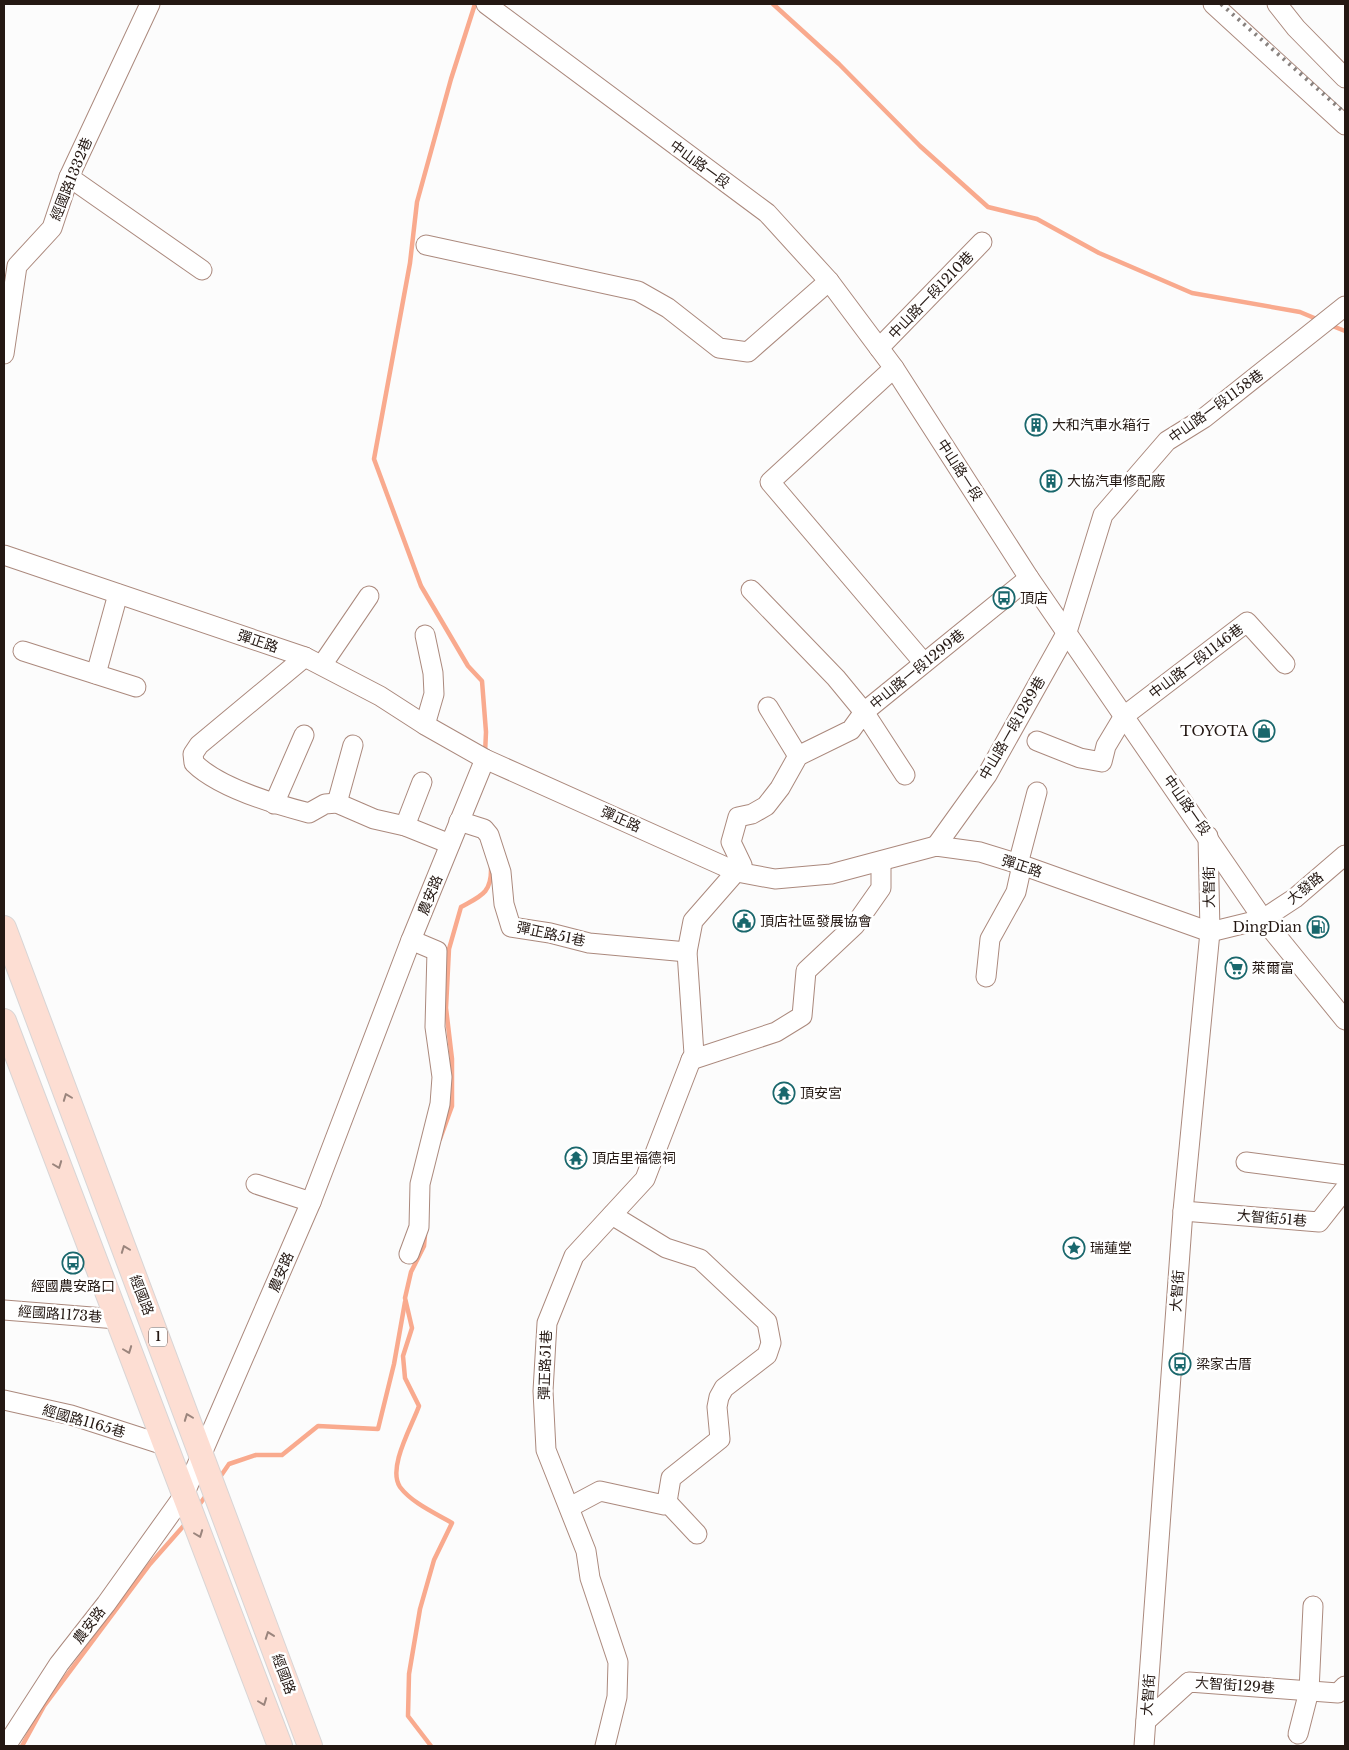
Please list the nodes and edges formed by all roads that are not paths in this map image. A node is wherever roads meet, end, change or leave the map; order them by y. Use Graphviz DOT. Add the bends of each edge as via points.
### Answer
graph roads {
  1 [pos="150,4"];
  2 [pos="486,4"];
  3 [pos="1213,4"];
  4 [pos="1277,4"];
  5 [pos="1345,78"];
  6 [pos="1345,125"];
  7 [pos="69,177"];
  8 [pos="982,242"];
  9 [pos="426,245"];
  10 [pos="202,270"];
  11 [pos="829,281"];
  12 [pos="1337,314"];
  13 [pos="879,348"];
  14 [pos="4,354"];
  15 [pos="894,368"];
  16 [pos="4,556"];
  17 [pos="1029,578"];
  18 [pos="751,590"];
  19 [pos="118,594"];
  20 [pos="369,596"];
  21 [pos="1066,632"];
  22 [pos="426,635"];
  23 [pos="23,651"];
  24 [pos="305,658"];
  25 [pos="924,663"];
  26 [pos="1285,664"];
  27 [pos="322,665"];
  28 [pos="96,674"];
  29 [pos="136,686"];
  30 [pos="768,707"];
  31 [pos="864,712"];
  32 [pos="1124,716"];
  33 [pos="425,725"];
  34 [pos="304,735"];
  35 [pos="1037,741"];
  36 [pos="353,745"];
  37 [pos="798,756"];
  38 [pos="485,759"];
  39 [pos="905,774"];
  40 [pos="422,782"];
  41 [pos="1037,792"];
  42 [pos="337,803"];
  43 [pos="274,804"];
  44 [pos="459,822"];
  45 [pos="405,826"];
  46 [pos="1208,836"];
  47 [pos="450,844"];
  48 [pos="936,846"];
  49 [pos="1345,855"];
  50 [pos="881,861"];
  51 [pos="1020,864"];
  52 [pos="737,872"];
  53 [pos="1263,919"];
  54 [pos="4,928"];
  55 [pos="1210,932"];
  56 [pos="411,940"];
  57 [pos="688,952"];
  58 [pos="986,978"];
  59 [pos="1345,1020"];
  60 [pos="4,1025"];
  61 [pos="691,1060"];
  62 [pos="1246,1162"];
  63 [pos="1345,1175"];
  64 [pos="256,1184"];
  65 [pos="1345,1189"];
  66 [pos="311,1202"];
  67 [pos="1183,1211"];
  68 [pos="612,1215"];
  69 [pos="409,1254"];
  70 [pos="4,1310"];
  71 [pos="117,1319"];
  72 [pos="4,1400"];
  73 [pos="164,1445"];
  74 [pos="202,1455"];
  75 [pos="184,1495"];
  76 [pos="667,1502"];
  77 [pos="570,1507"];
  78 [pos="697,1534"];
  79 [pos="1313,1606"];
  80 [pos="1342,1690"];
  81 [pos="1309,1691"];
  82 [pos="1146,1721"];
  83 [pos="1298,1734"];
  84 [pos="6,1746"];
  85 [pos="280,1746"];
  86 [pos="310,1746"];
  87 [pos="605,1746"];
  88 [pos="1144,1746"];
  1 -- 7 [label="street, 經國路1332巷"];
  2 -- 11 [label="street, 中山路一段" via="767,213"];
  3 -- 6 [label="street"];
  4 -- 5 [label="street"];
  7 -- 10 [label="street"];
  7 -- 14 [label="street, 經國路1332巷" via="52,228 17,266"];
  8 -- 13 [label="street, 中山路一段1210巷"];
  9 -- 11 [label="street" via="638,291 668,308 719,348 748,352"];
  11 -- 13 [label="street, 中山路一段"];
  12 -- 21 [label="street, 中山路一段1158巷" via="1204,418 1167,441 1103,515"];
  13 -- 15 [label="street, 中山路一段"];
  15 -- 17 [label="street, 中山路一段"];
  15 -- 25 [label="street" via="770,482"];
  16 -- 19 [label="street, 彈正路"];
  17 -- 21 [label="street, 中山路一段"];
  17 -- 25 [label="street, 中山路一段1299巷"];
  18 -- 31 [label="street, 中山路一段1299巷" via="836,678"];
  19 -- 24 [label="street, 彈正路"];
  19 -- 28 [label="street"];
  20 -- 27 [label="street"];
  21 -- 32 [label="street, 中山路一段"];
  21 -- 48 [label="street, 中山路一段1289巷" via="987,775"];
  22 -- 33 [label="street" via="434,694"];
  23 -- 28 [label="street"];
  24 -- 27 [label="street, 彈正路"];
  24 -- 43 [label="street" via="199,745 193,754 194,763 205,774"];
  25 -- 31 [label="street, 中山路一段1299巷"];
  26 -- 32 [label="street, 中山路一段1146巷" via="1247,622"];
  27 -- 33 [label="street, 彈正路"];
  28 -- 29 [label="street"];
  30 -- 37 [label="street"];
  31 -- 37 [label="street" via="851,730"];
  31 -- 39 [label="street"];
  32 -- 35 [label="street" via="1106,746 1102,762 1080,758"];
  32 -- 46 [label="street, 中山路一段"];
  33 -- 38 [label="street, 彈正路"];
  34 -- 43 [label="street"];
  36 -- 42 [label="street"];
  37 -- 52 [label="street" via="766,806 752,814 738,816 731,842 742,865"];
  38 -- 44 [label="street, 農安路"];
  38 -- 52 [label="street, 彈正路"];
  40 -- 45 [label="street"];
  41 -- 51 [label="street"];
  42 -- 43 [label="street" via="325,804 309,813"];
  42 -- 45 [label="street" via="374,819"];
  44 -- 47 [label="street, 農安路"];
  44 -- 57 [label="street, 彈正路51巷" via="484,829 489,835 501,872 504,904 511,927 550,932 589,943"];
  45 -- 47 [label="street"];
  46 -- 53 [label="street, 中山路一段"];
  46 -- 55 [label="street, 大智街"];
  47 -- 56 [label="street, 農安路"];
  48 -- 50 [label="street, 彈正路"];
  48 -- 51 [label="street, 彈正路" via="980,852"];
  49 -- 53 [label="street, 大發路" via="1295,898"];
  50 -- 52 [label="street, 彈正路" via="831,874 775,879"];
  50 -- 61 [label="street" via="881,888 855,925 806,971 802,1016 776,1032"];
  51 -- 55 [label="street, 彈正路"];
  51 -- 58 [label="street" via="1016,892 990,939"];
  52 -- 57 [label="street, 彈正路51巷" via="693,921"];
  53 -- 55 [label="street"];
  53 -- 59 [label="street, 中山路一段"];
  74 -- 54 [label="main road, 經國路 / 1, one-way"];
  55 -- 67 [label="street, 大智街"];
  56 -- 66 [label="street, 農安路"];
  56 -- 69 [label="street" via="437,951 435,1027 442,1077 440,1104 420,1184 419,1227"];
  57 -- 61 [label="street, 彈正路51巷" via="694,1054"];
  60 -- 71 [label="main road, one-way"];
  61 -- 68 [label="street, 彈正路51巷" via="645,1179"];
  62 -- 63 [label="street"];
  64 -- 66 [label="street"];
  65 -- 67 [label="street, 大智街51巷" via="1319,1222"];
  66 -- 74 [label="street, 農安路"];
  67 -- 82 [label="street, 大智街"];
  68 -- 76 [label="street" via="666,1248 700,1259 766,1322 771,1343 767,1355 724,1388 718,1397 720,1439 671,1478"];
  68 -- 77 [label="street, 彈正路51巷" via="574,1256 547,1323 543,1391 546,1450"];
  70 -- 71 [label="street, 經國路1173巷"];
  71 -- 73 [label="main road, one-way"];
  72 -- 73 [label="street, 經國路1165巷" via="71,1415"];
  73 -- 75 [label="main road"];
  74 -- 75 [label="street, 農安路"];
  86 -- 74 [label="main road, 經國路 / 1, one-way"];
  75 -- 84 [label="street, 農安路" via="59,1664"];
  75 -- 85 [label="main road, one-way"];
  76 -- 77 [label="street" via="664,1505 600,1490"];
  76 -- 78 [label="street"];
  77 -- 87 [label="street, 彈正路51巷" via="618,1662 617,1697"];
  79 -- 81 [label="street"];
  80 -- 81 [label="street, 大智街129巷"];
  81 -- 82 [label="street, 大智街129巷" via="1189,1682"];
  81 -- 83 [label="street"];
  82 -- 88 [label="street, 大智街"];
}
